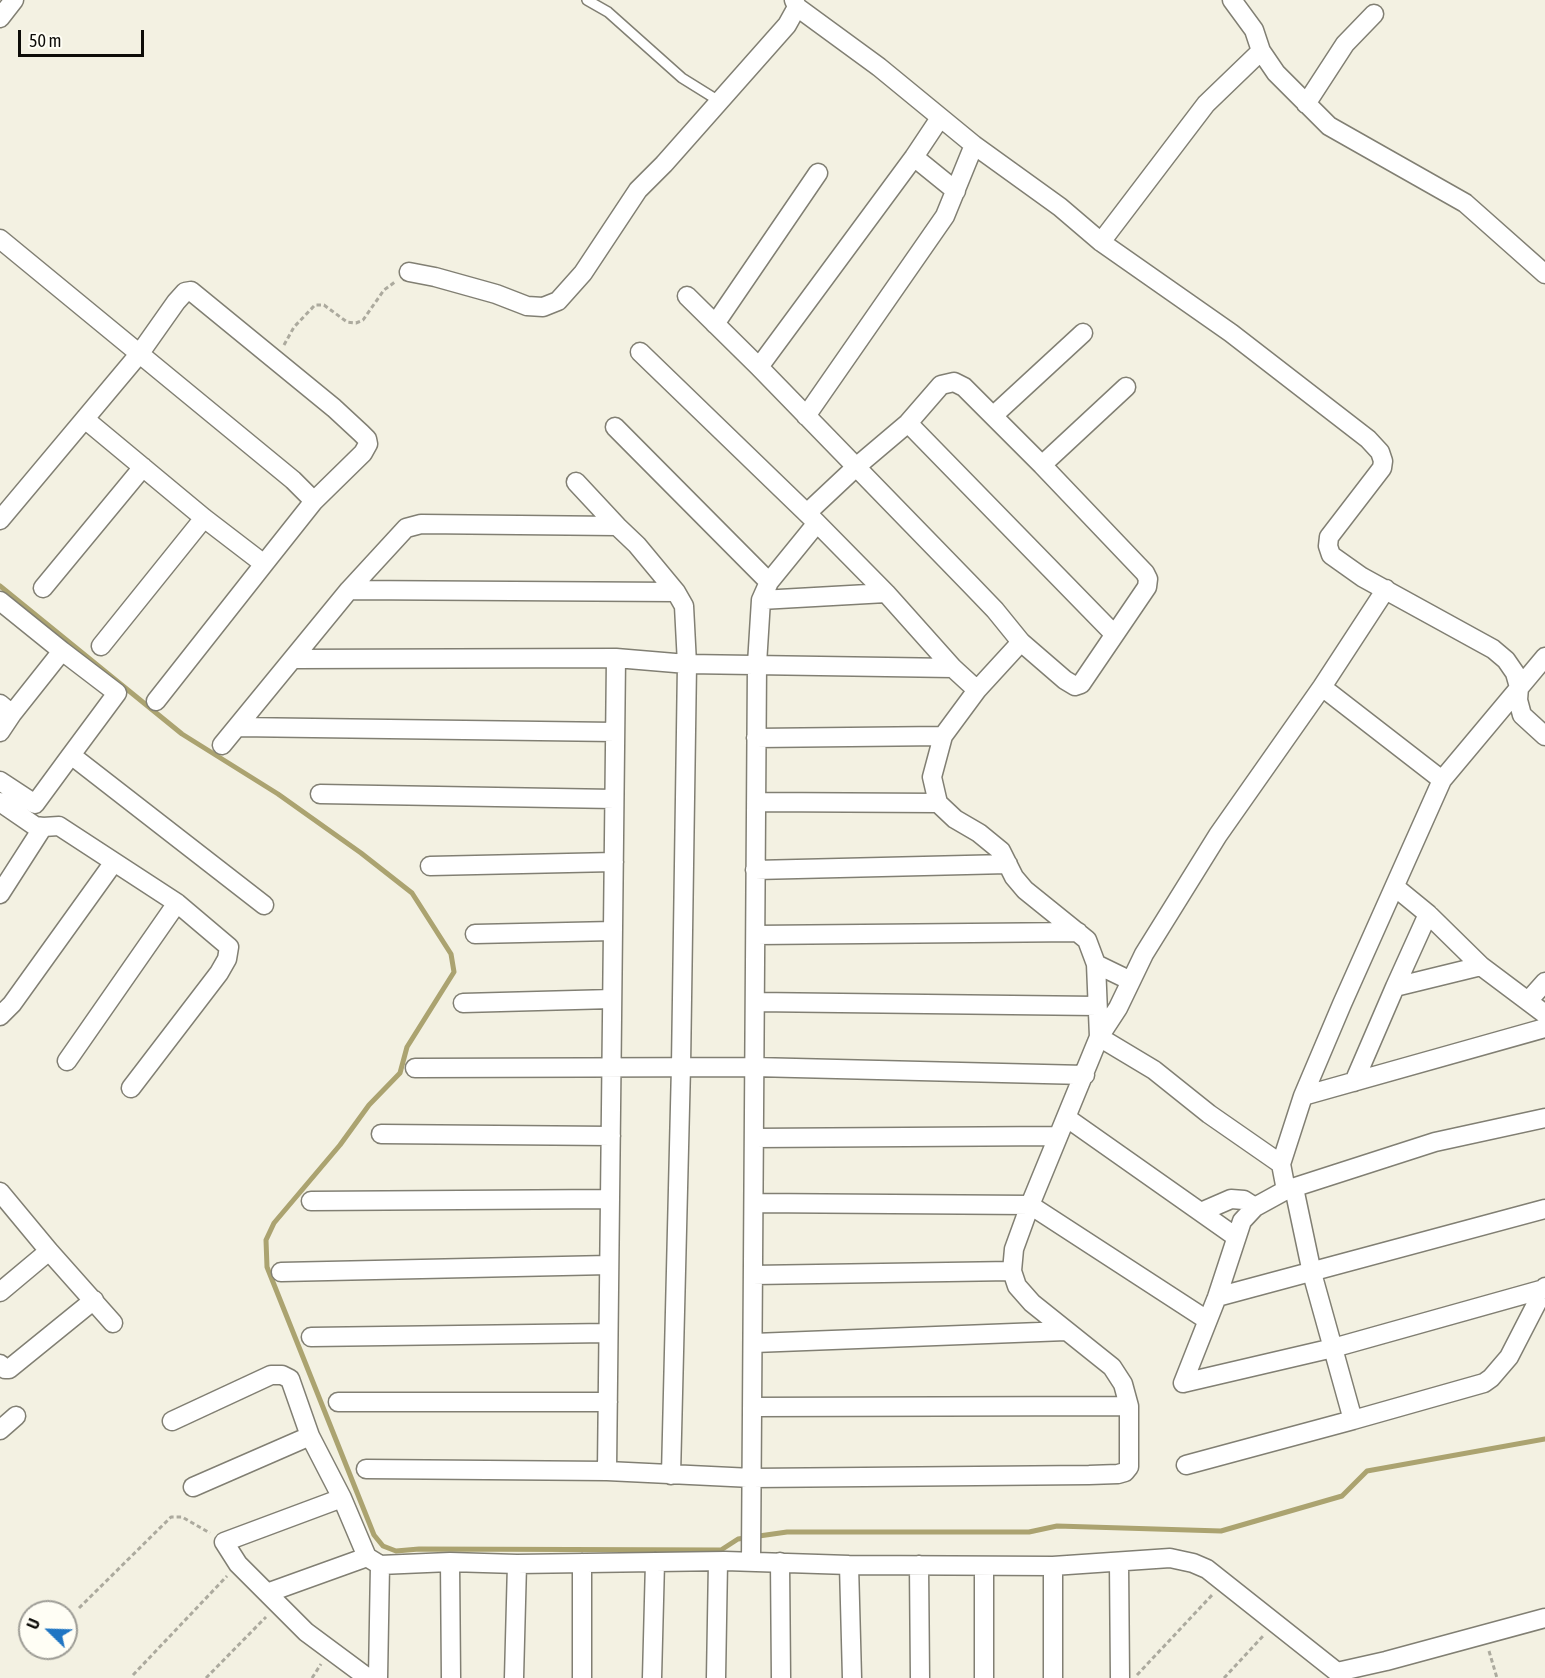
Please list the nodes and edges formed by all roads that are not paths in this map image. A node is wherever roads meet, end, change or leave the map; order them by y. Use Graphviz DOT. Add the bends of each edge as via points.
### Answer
graph roads {
  1 [pos="14,0"];
  2 [pos="587,0"];
  3 [pos="1232,0"];
  4 [pos="795,4"];
  5 [pos="1374,14"];
  6 [pos="0,18"];
  7 [pos="1261,51"];
  8 [pos="719,101"];
  9 [pos="1306,104"];
  10 [pos="940,118"];
  11 [pos="974,145"];
  12 [pos="914,157"];
  13 [pos="818,173"];
  14 [pos="956,191"];
  15 [pos="0,240"];
  16 [pos="1101,242"];
  17 [pos="409,272"];
  18 [pos="1545,274"];
  19 [pos="687,296"];
  20 [pos="715,324"];
  21 [pos="1083,333"];
  22 [pos="640,352"];
  23 [pos="140,353"];
  24 [pos="759,367"];
  25 [pos="1126,387"];
  26 [pos="994,415"];
  27 [pos="806,416"];
  28 [pos="86,420"];
  29 [pos="908,423"];
  30 [pos="615,427"];
  31 [pos="1042,465"];
  32 [pos="143,467"];
  33 [pos="856,467"];
  34 [pos="576,482"];
  35 [pos="314,501"];
  36 [pos="204,518"];
  37 [pos="812,518"];
  38 [pos="0,520"];
  39 [pos="617,526"];
  40 [pos="264,564"];
  41 [pos="769,582"];
  42 [pos="43,588"];
  43 [pos="1386,589"];
  44 [pos="349,590"];
  45 [pos="676,592"];
  46 [pos="886,593"];
  47 [pos="761,600"];
  48 [pos="0,601"];
  49 [pos="1114,634"];
  50 [pos="1021,642"];
  51 [pos="101,646"];
  52 [pos="62,651"];
  53 [pos="1545,657"];
  54 [pos="616,658"];
  55 [pos="295,659"];
  56 [pos="687,664"];
  57 [pos="757,664"];
  58 [pos="952,668"];
  59 [pos="1322,687"];
  60 [pos="1519,687"];
  61 [pos="977,690"];
  62 [pos="156,700"];
  63 [pos="6,709"];
  64 [pos="238,727"];
  65 [pos="0,732"];
  66 [pos="615,732"];
  67 [pos="943,736"];
  68 [pos="1545,736"];
  69 [pos="756,738"];
  70 [pos="222,746"];
  71 [pos="71,755"];
  72 [pos="1442,780"];
  73 [pos="0,781"];
  74 [pos="320,794"];
  75 [pos="614,799"];
  76 [pos="0,802"];
  77 [pos="756,802"];
  78 [pos="938,803"];
  79 [pos="43,827"];
  80 [pos="114,862"];
  81 [pos="614,862"];
  82 [pos="1008,864"];
  83 [pos="430,866"];
  84 [pos="755,870"];
  85 [pos="1395,886"];
  86 [pos="0,894"];
  87 [pos="177,903"];
  88 [pos="264,905"];
  89 [pos="1428,914"];
  90 [pos="613,931"];
  91 [pos="1078,932"];
  92 [pos="475,934"];
  93 [pos="756,935"];
  94 [pos="1096,964"];
  95 [pos="1481,966"];
  96 [pos="1131,981"];
  97 [pos="1545,982"];
  98 [pos="1395,987"];
  99 [pos="612,999"];
  100 [pos="1528,1001"];
  101 [pos="755,1002"];
  102 [pos="462,1003"];
  103 [pos="1097,1006"];
  104 [pos="1545,1014"];
  105 [pos="0,1016"];
  106 [pos="1545,1028"];
  107 [pos="1099,1037"];
  108 [pos="67,1060"];
  109 [pos="681,1066"];
  110 [pos="754,1067"];
  111 [pos="415,1068"];
  112 [pos="611,1068"];
  113 [pos="1084,1076"];
  114 [pos="1354,1082"];
  115 [pos="131,1088"];
  116 [pos="1304,1096"];
  117 [pos="1067,1118"];
  118 [pos="1545,1118"];
  119 [pos="381,1134"];
  120 [pos="610,1136"];
  121 [pos="1058,1136"];
  122 [pos="754,1138"];
  123 [pos="1281,1164"];
  124 [pos="1290,1189"];
  125 [pos="2,1198"];
  126 [pos="610,1199"];
  127 [pos="310,1201"];
  128 [pos="754,1203"];
  129 [pos="1030,1205"];
  130 [pos="1256,1207"];
  131 [pos="1545,1209"];
  132 [pos="1201,1212"];
  133 [pos="1236,1237"];
  134 [pos="49,1251"];
  135 [pos="609,1265"];
  136 [pos="1012,1271"];
  137 [pos="281,1272"];
  138 [pos="1312,1273"];
  139 [pos="753,1275"];
  140 [pos="1545,1288"];
  141 [pos="0,1292"];
  142 [pos="1217,1297"];
  143 [pos="94,1300"];
  144 [pos="1207,1320"];
  145 [pos="113,1323"];
  146 [pos="1066,1330"];
  147 [pos="608,1333"];
  148 [pos="311,1337"];
  149 [pos="754,1343"];
  150 [pos="1333,1348"];
  151 [pos="0,1364"];
  152 [pos="338,1402"];
  153 [pos="608,1402"];
  154 [pos="1129,1406"];
  155 [pos="753,1407"];
  156 [pos="15,1416"];
  157 [pos="1353,1420"];
  158 [pos="172,1421"];
  159 [pos="0,1430"];
  160 [pos="310,1436"];
  161 [pos="1186,1466"];
  162 [pos="366,1469"];
  163 [pos="607,1471"];
  164 [pos="671,1474"];
  165 [pos="752,1478"];
  166 [pos="193,1487"];
  167 [pos="342,1498"];
  168 [pos="751,1546"];
  169 [pos="374,1561"];
  170 [pos="450,1562"];
  171 [pos="655,1562"];
  172 [pos="718,1562"];
  173 [pos="780,1562"];
  174 [pos="582,1563"];
  175 [pos="1119,1563"];
  176 [pos="517,1564"];
  177 [pos="849,1565"];
  178 [pos="919,1565"];
  179 [pos="984,1566"];
  180 [pos="1053,1566"];
  181 [pos="273,1599"];
  182 [pos="1545,1618"];
  183 [pos="368,1678"];
  184 [pos="378,1678"];
  185 [pos="451,1678"];
  186 [pos="514,1678"];
  187 [pos="582,1678"];
  188 [pos="652,1678"];
  189 [pos="716,1678"];
  190 [pos="781,1678"];
  191 [pos="852,1678"];
  192 [pos="920,1678"];
  193 [pos="984,1678"];
  194 [pos="1053,1678"];
  195 [pos="1120,1678"];
  1 -- 6 [label="street"];
  2 -- 8 [label="lane" via="609,12 682,78"];
  3 -- 7 [label="street" via="1254,30"];
  4 -- 8 [label="street" via="787,25"];
  4 -- 10 [label="street"];
  5 -- 9 [label="street" via="1345,44"];
  7 -- 9 [label="street"];
  7 -- 16 [label="street" via="1206,104"];
  8 -- 17 [label="street" via="638,190 584,273 558,301 543,307 527,306 486,291"];
  9 -- 18 [label="street" via="1354,142 1465,203"];
  10 -- 11 [label="street"];
  10 -- 12 [label="street"];
  11 -- 14 [label="street"];
  11 -- 16 [label="street"];
  12 -- 14 [label="street"];
  12 -- 24 [label="street"];
  13 -- 20 [label="street"];
  14 -- 27 [label="street" via="945,216"];
  15 -- 23 [label="street"];
  16 -- 43 [label="street" via="1286,374 1380,452 1382,468 1329,537 1328,546 1341,564"];
  19 -- 20 [label="street"];
  20 -- 24 [label="street"];
  21 -- 26 [label="street"];
  22 -- 37 [label="street"];
  23 -- 28 [label="street"];
  23 -- 35 [label="street"];
  23 -- 35 [label="street" via="176,302 191,291 334,408 368,444"];
  24 -- 27 [label="street"];
  25 -- 31 [label="street"];
  26 -- 29 [label="street" via="954,382 941,385"];
  26 -- 31 [label="street"];
  27 -- 33 [label="street"];
  28 -- 32 [label="street"];
  28 -- 38 [label="street"];
  29 -- 33 [label="street"];
  29 -- 49 [label="street"];
  30 -- 41 [label="street"];
  31 -- 49 [label="street" via="1148,579 1147,587"];
  32 -- 36 [label="street"];
  32 -- 42 [label="street"];
  33 -- 37 [label="street"];
  33 -- 50 [label="street"];
  34 -- 39 [label="street"];
  35 -- 40 [label="street"];
  36 -- 40 [label="street"];
  36 -- 51 [label="street"];
  37 -- 41 [label="street"];
  37 -- 46 [label="street"];
  39 -- 44 [label="street" via="421,524 406,528"];
  39 -- 45 [label="street"];
  40 -- 62 [label="street"];
  41 -- 47 [label="street"];
  43 -- 59 [label="street"];
  43 -- 60 [label="street" via="1493,649 1515,673"];
  44 -- 45 [label="street"];
  44 -- 55 [label="street"];
  45 -- 56 [label="street" via="684,606"];
  46 -- 47 [label="street"];
  46 -- 58 [label="street"];
  47 -- 57 [label="street"];
  48 -- 52 [label="street"];
  49 -- 50 [label="street" via="1081,684 1075,686"];
  50 -- 61 [label="street"];
  52 -- 63 [label="street"];
  52 -- 71 [label="street" via="117,693"];
  53 -- 60 [label="street"];
  54 -- 55 [label="street"];
  54 -- 56 [label="street"];
  54 -- 66 [label="street"];
  55 -- 64 [label="street"];
  56 -- 57 [label="street"];
  56 -- 109 [label="street"];
  57 -- 58 [label="street"];
  57 -- 69 [label="street"];
  58 -- 61 [label="street"];
  59 -- 72 [label="street"];
  59 -- 96 [label="street" via="1218,835"];
  60 -- 68 [label="street" via="1522,715"];
  60 -- 72 [label="street"];
  61 -- 67 [label="street"];
  63 -- 65 [label="street"];
  64 -- 66 [label="street"];
  64 -- 70 [label="street"];
  66 -- 75 [label="street"];
  67 -- 69 [label="street"];
  67 -- 78 [label="street" via="932,777"];
  69 -- 77 [label="street"];
  71 -- 73 [label="street" via="35,804"];
  71 -- 88 [label="street"];
  72 -- 85 [label="street"];
  74 -- 75 [label="street"];
  75 -- 81 [label="street"];
  76 -- 79 [label="street" via="35,826"];
  77 -- 78 [label="street"];
  77 -- 84 [label="street"];
  78 -- 82 [label="street" via="992,843"];
  79 -- 80 [label="street" via="67,829"];
  79 -- 86 [label="street"];
  80 -- 87 [label="street"];
  80 -- 105 [label="street"];
  81 -- 83 [label="street"];
  81 -- 90 [label="street"];
  82 -- 84 [label="street"];
  82 -- 91 [label="street" via="1025,890"];
  84 -- 93 [label="street"];
  85 -- 89 [label="street"];
  85 -- 116 [label="street"];
  87 -- 108 [label="street"];
  87 -- 115 [label="street" via="229,947 227,959"];
  89 -- 95 [label="street"];
  89 -- 98 [label="street"];
  90 -- 92 [label="street"];
  90 -- 99 [label="street"];
  91 -- 93 [label="street"];
  91 -- 94 [label="street" via="1087,940"];
  93 -- 101 [label="street"];
  94 -- 96 [label="street"];
  94 -- 103 [label="street"];
  95 -- 98 [label="street"];
  95 -- 100 [label="street"];
  96 -- 107 [label="street"];
  97 -- 100 [label="street"];
  98 -- 114 [label="street"];
  99 -- 102 [label="street"];
  99 -- 112 [label="street"];
  100 -- 104 [label="street"];
  101 -- 103 [label="street"];
  101 -- 110 [label="street"];
  103 -- 107 [label="street"];
  106 -- 114 [label="street"];
  107 -- 113 [label="street"];
  107 -- 123 [label="street" via="1154,1070"];
  109 -- 110 [label="street"];
  109 -- 112 [label="street"];
  109 -- 164 [label="street"];
  110 -- 113 [label="street"];
  110 -- 122 [label="street"];
  111 -- 112 [label="street"];
  112 -- 120 [label="street"];
  113 -- 117 [label="street"];
  114 -- 116 [label="street"];
  116 -- 123 [label="street"];
  117 -- 121 [label="street"];
  117 -- 132 [label="street"];
  118 -- 124 [label="street" via="1435,1142"];
  119 -- 120 [label="street"];
  120 -- 126 [label="street"];
  121 -- 122 [label="street"];
  121 -- 129 [label="street"];
  122 -- 128 [label="street"];
  123 -- 124 [label="street"];
  124 -- 130 [label="street"];
  124 -- 138 [label="street"];
  125 -- 134 [label="street"];
  126 -- 127 [label="street"];
  126 -- 135 [label="street"];
  128 -- 129 [label="street"];
  128 -- 139 [label="street"];
  129 -- 136 [label="street" via="1014,1249"];
  129 -- 144 [label="street"];
  130 -- 132 [label="street" via="1244,1200 1231,1199"];
  130 -- 133 [label="street" via="1242,1221"];
  131 -- 138 [label="street"];
  132 -- 133 [label="street"];
  133 -- 142 [label="street"];
  134 -- 141 [label="street"];
  134 -- 143 [label="street"];
  135 -- 137 [label="street"];
  135 -- 147 [label="street"];
  136 -- 139 [label="street"];
  136 -- 146 [label="street" via="1017,1286 1032,1303"];
  138 -- 142 [label="street"];
  138 -- 150 [label="street"];
  139 -- 149 [label="street"];
  140 -- 150 [label="street"];
  140 -- 157 [label="street" via="1509,1357 1484,1383"];
  142 -- 144 [label="street"];
  143 -- 145 [label="street"];
  143 -- 151 [label="street" via="9,1369"];
  144 -- 150 [label="street" via="1183,1383"];
  146 -- 149 [label="street"];
  146 -- 154 [label="street" via="1112,1366 1123,1384"];
  147 -- 148 [label="street"];
  147 -- 153 [label="street"];
  149 -- 155 [label="street"];
  150 -- 157 [label="street"];
  152 -- 153 [label="street"];
  153 -- 163 [label="street"];
  154 -- 155 [label="street"];
  154 -- 165 [label="street" via="1129,1467 1118,1474"];
  155 -- 165 [label="street"];
  156 -- 159 [label="street"];
  157 -- 161 [label="street"];
  158 -- 160 [label="street" via="271,1375 282,1375 290,1379"];
  160 -- 166 [label="street"];
  160 -- 167 [label="street"];
  162 -- 163 [label="street"];
  163 -- 164 [label="street"];
  164 -- 165 [label="street"];
  165 -- 168 [label="street"];
  167 -- 169 [label="street"];
  167 -- 181 [label="street" via="224,1542 238,1564"];
  168 -- 172 [label="street"];
  168 -- 173 [label="street"];
  169 -- 170 [label="street"];
  169 -- 181 [label="street"];
  169 -- 184 [label="street"];
  170 -- 176 [label="street"];
  170 -- 185 [label="street"];
  171 -- 172 [label="street"];
  171 -- 174 [label="street"];
  171 -- 188 [label="street"];
  172 -- 189 [label="street"];
  173 -- 177 [label="street"];
  173 -- 190 [label="street"];
  174 -- 176 [label="street"];
  174 -- 187 [label="street"];
  175 -- 180 [label="street"];
  175 -- 182 [label="street" via="1170,1558 1207,1569 1337,1672"];
  175 -- 195 [label="street"];
  176 -- 186 [label="street"];
  177 -- 178 [label="street"];
  177 -- 191 [label="street"];
  178 -- 179 [label="street"];
  178 -- 192 [label="street"];
  179 -- 180 [label="street"];
  179 -- 193 [label="street"];
  180 -- 194 [label="street"];
  181 -- 183 [label="street" via="306,1632"];
}
